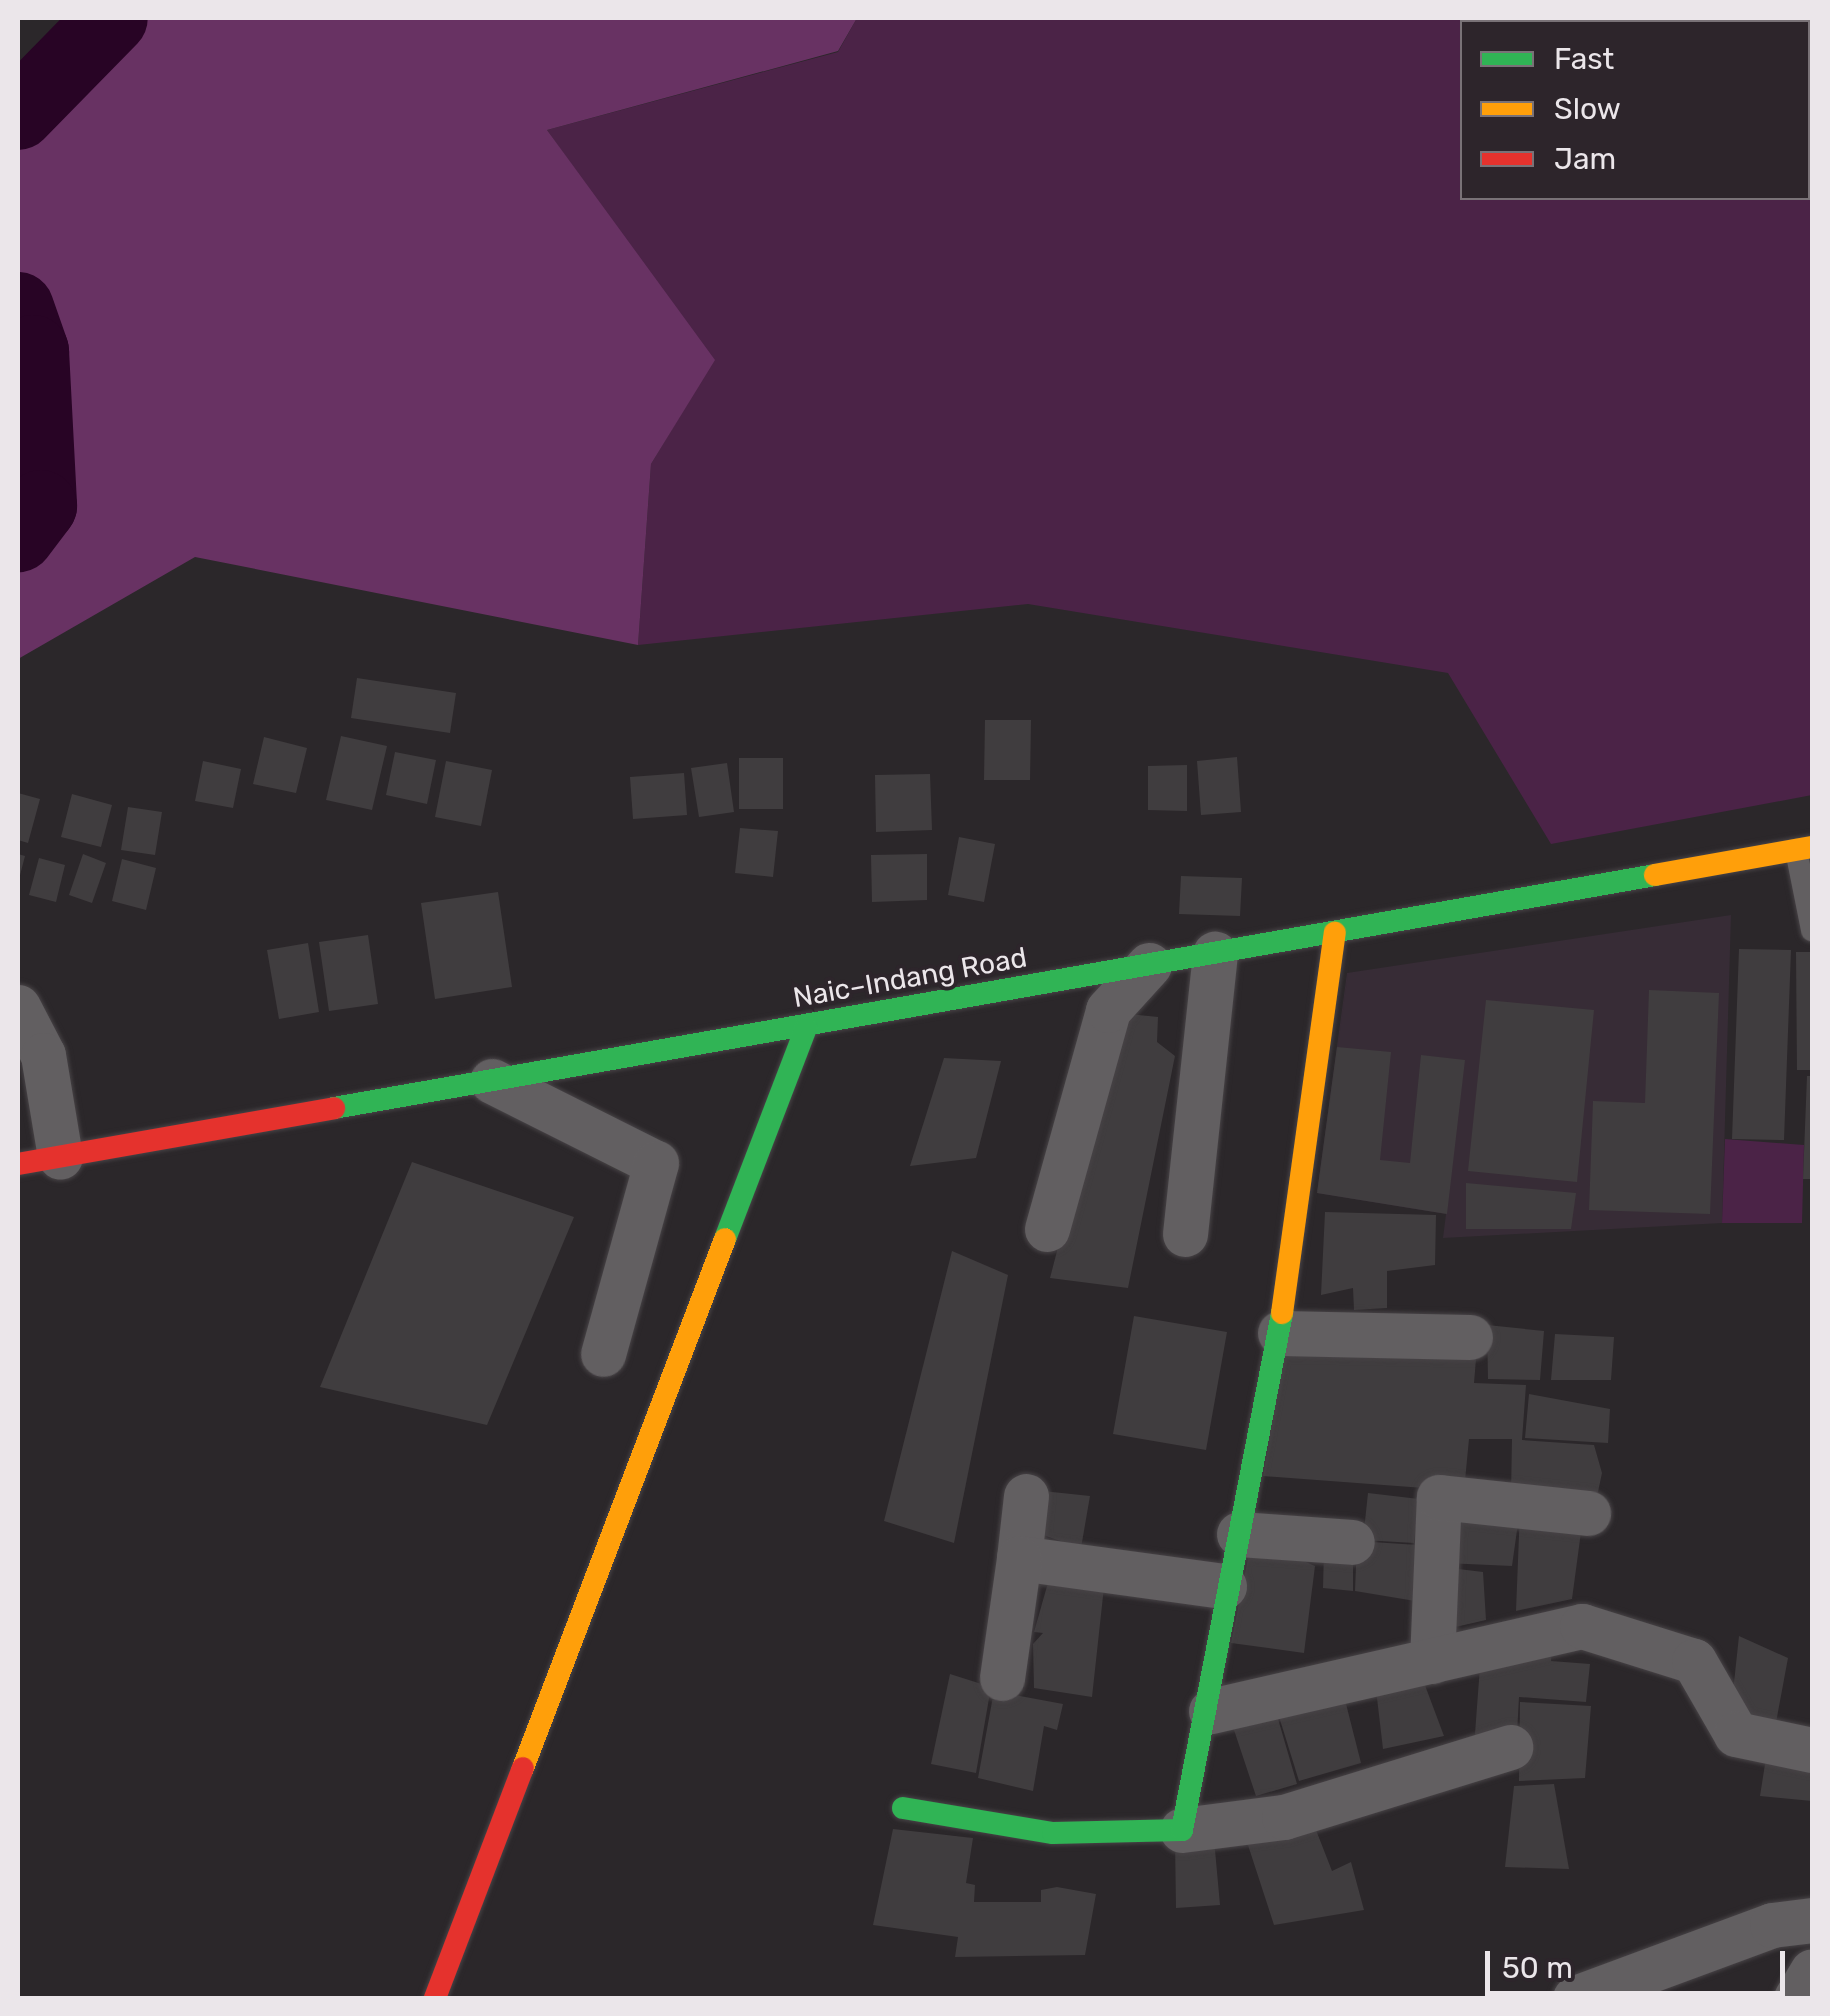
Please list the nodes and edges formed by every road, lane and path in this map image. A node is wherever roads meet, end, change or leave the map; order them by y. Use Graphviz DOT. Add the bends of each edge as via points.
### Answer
graph roads {
  1 [pos="1804,848"];
  2 [pos="1812,930"];
  3 [pos="1335,933"];
  4 [pos="1215,954"];
  5 [pos="1149,965"];
  6 [pos="18,1007"];
  7 [pos="806,1028"];
  8 [pos="492,1081"];
  9 [pos="39,1160"];
  10 [pos="1047,1228"];
  11 [pos="1186,1234"];
  12 [pos="1280,1333"];
  13 [pos="1470,1337"];
  14 [pos="603,1354"];
  15 [pos="1026,1496"];
  16 [pos="1588,1513"];
  17 [pos="1238,1534"];
  18 [pos="1352,1542"];
  19 [pos="1020,1558"];
  20 [pos="1224,1586"];
  21 [pos="1432,1661"];
  22 [pos="1002,1678"];
  23 [pos="1212,1711"];
  24 [pos="1510,1748"];
  25 [pos="1812,1750"];
  26 [pos="903,1808"];
  27 [pos="1182,1830"];
  28 [pos="1812,1920"];
  29 [pos="1812,1971"];
  30 [pos="1594,1996"];
  31 [pos="434,1998"];
  32 [pos="1796,1998"];
  1 -- 2 [label="lane"];
  1 -- 3 [label="street, Naic–Indang Road"];
  3 -- 4 [label="street, Naic–Indang Road"];
  3 -- 12 [label="street"];
  4 -- 5 [label="street, Naic–Indang Road"];
  4 -- 11 [label="street"];
  5 -- 7 [label="street, Naic–Indang Road"];
  5 -- 10 [label="street" via="1108,1010"];
  6 -- 9 [label="street" via="43,1056"];
  7 -- 8 [label="street, Naic–Indang Road"];
  7 -- 31 [label="street"];
  8 -- 9 [label="street, Naic–Indang Road"];
  8 -- 14 [label="street" via="656,1163"];
  12 -- 13 [label="street"];
  12 -- 17 [label="street"];
  15 -- 19 [label="street"];
  16 -- 21 [label="street" via="1438,1497"];
  17 -- 18 [label="street"];
  17 -- 20 [label="street"];
  19 -- 20 [label="street"];
  19 -- 22 [label="street"];
  20 -- 23 [label="street"];
  21 -- 23 [label="street"];
  21 -- 25 [label="street" via="1582,1626 1694,1661 1736,1734"];
  23 -- 27 [label="street"];
  24 -- 27 [label="street" via="1284,1817"];
  26 -- 27 [label="street" via="1053,1833"];
  28 -- 30 [label="street" via="1772,1925"];
  29 -- 32 [label="street"];
}
